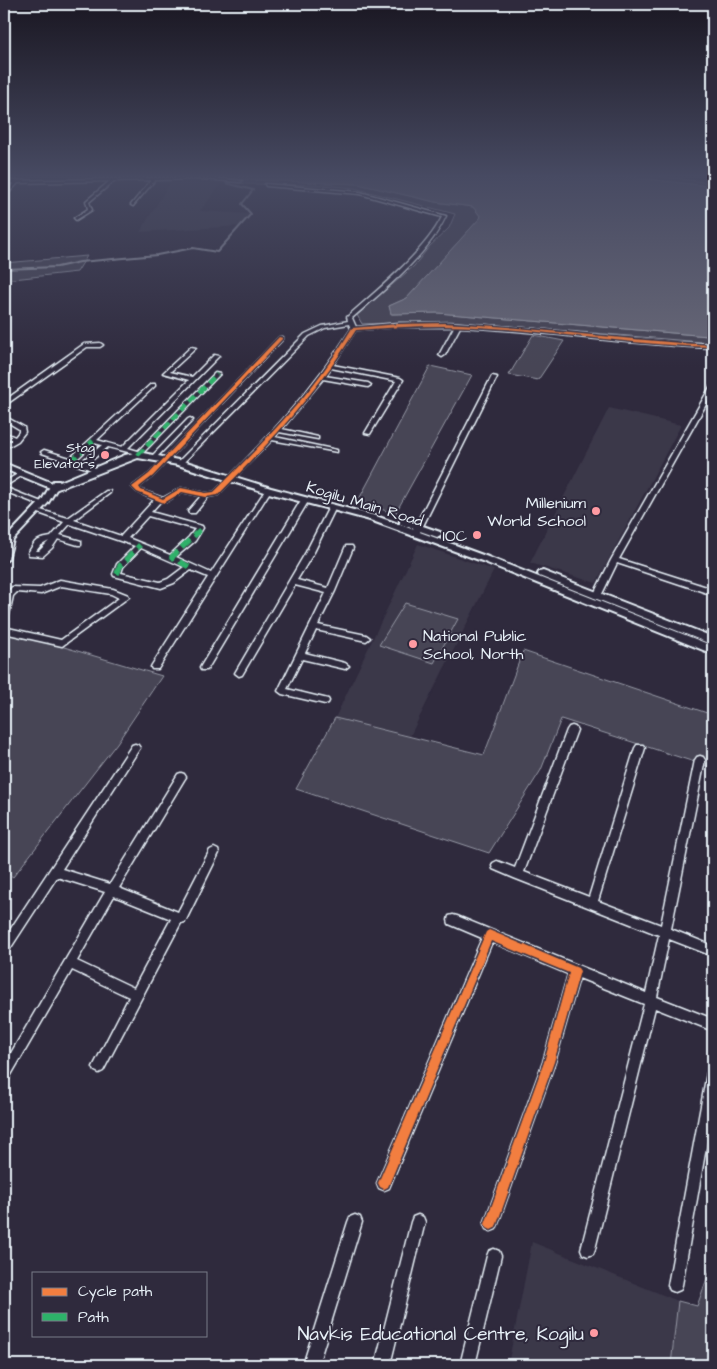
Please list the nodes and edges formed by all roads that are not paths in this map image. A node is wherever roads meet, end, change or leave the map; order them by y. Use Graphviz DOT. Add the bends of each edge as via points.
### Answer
graph roads {
  1 [pos="429,239"];
  2 [pos="351,322"];
  3 [pos="458,326"];
  4 [pos="354,329"];
  5 [pos="281,338"];
  6 [pos="100,345"];
  7 [pos="713,346"];
  8 [pos="193,348"];
  9 [pos="442,355"];
  10 [pos="216,356"];
  11 [pos="330,366"];
  12 [pos="216,374"];
  13 [pos="321,377"];
  14 [pos="494,377"];
  15 [pos="192,379"];
  16 [pos="153,385"];
  17 [pos="368,385"];
  18 [pos="713,387"];
  19 [pos="4,404"];
  20 [pos="4,418"];
  21 [pos="190,420"];
  22 [pos="278,430"];
  23 [pos="368,432"];
  24 [pos="4,434"];
  25 [pos="272,438"];
  26 [pos="316,438"];
  27 [pos="16,440"];
  28 [pos="93,441"];
  29 [pos="108,444"];
  30 [pos="4,448"];
  31 [pos="123,449"];
  32 [pos="335,451"];
  33 [pos="44,452"];
  34 [pos="137,455"];
  35 [pos="155,456"];
  36 [pos="168,458"];
  37 [pos="71,461"];
  38 [pos="181,462"];
  39 [pos="5,463"];
  40 [pos="82,465"];
  41 [pos="92,468"];
  42 [pos="21,474"];
  43 [pos="233,477"];
  44 [pos="4,485"];
  45 [pos="55,485"];
  46 [pos="4,489"];
  47 [pos="268,490"];
  48 [pos="108,492"];
  49 [pos="206,495"];
  50 [pos="158,500"];
  51 [pos="306,500"];
  52 [pos="39,507"];
  53 [pos="332,507"];
  54 [pos="192,511"];
  55 [pos="146,513"];
  56 [pos="69,521"];
  57 [pos="417,530"];
  58 [pos="7,536"];
  59 [pos="123,539"];
  60 [pos="78,543"];
  61 [pos="140,545"];
  62 [pos="349,548"];
  63 [pos="172,557"];
  64 [pos="4,559"];
  65 [pos="615,560"];
  66 [pos="189,567"];
  67 [pos="212,576"];
  68 [pos="293,582"];
  69 [pos="331,591"];
  70 [pos="713,592"];
  71 [pos="597,596"];
  72 [pos="6,602"];
  73 [pos="4,619"];
  74 [pos="314,626"];
  75 [pos="4,630"];
  76 [pos="366,638"];
  77 [pos="713,640"];
  78 [pos="713,650"];
  79 [pos="300,655"];
  80 [pos="345,666"];
  81 [pos="155,667"];
  82 [pos="204,668"];
  83 [pos="239,673"];
  84 [pos="325,701"];
  85 [pos="572,730"];
  86 [pos="135,748"];
  87 [pos="640,748"];
  88 [pos="700,760"];
  89 [pos="181,777"];
  90 [pos="214,853"];
  91 [pos="497,866"];
  92 [pos="54,871"];
  93 [pos="518,875"];
  94 [pos="112,890"];
  95 [pos="592,904"];
  96 [pos="178,916"];
  97 [pos="452,920"];
  98 [pos="665,933"];
  99 [pos="489,935"];
  100 [pos="4,948"];
  101 [pos="713,951"];
  102 [pos="69,963"];
  103 [pos="575,971"];
  104 [pos="137,996"];
  105 [pos="651,999"];
  106 [pos="713,1025"];
  107 [pos="99,1068"];
  108 [pos="713,1073"];
  109 [pos="4,1076"];
  110 [pos="384,1183"];
  111 [pos="355,1222"];
  112 [pos="418,1222"];
  113 [pos="491,1224"];
  114 [pos="588,1249"];
  115 [pos="494,1256"];
  116 [pos="675,1285"];
  117 [pos="310,1365"];
  118 [pos="382,1365"];
  119 [pos="468,1365"];
  1 -- 2 [label="street" via="392,279 348,318"];
  2 -- 4 [label="street"];
  2 -- 38 [label="street" via="324,327 307,335"];
  3 -- 4 [label="street" via="412,324"];
  3 -- 7 [label="street"];
  3 -- 9 [label="street"];
  4 -- 11 [label="street"];
  5 -- 36 [label="street"];
  6 -- 19 [label="street" via="86,345"];
  8 -- 15 [label="street" via="166,373"];
  10 -- 15 [label="street"];
  11 -- 13 [label="street"];
  11 -- 23 [label="street" via="400,380"];
  12 -- 34 [label="street"];
  13 -- 17 [label="street"];
  13 -- 22 [label="street"];
  14 -- 57 [label="street"];
  15 -- 31 [label="street"];
  16 -- 28 [label="street"];
  18 -- 65 [label="street"];
  20 -- 27 [label="street" via="22,428"];
  21 -- 35 [label="street"];
  22 -- 25 [label="street"];
  22 -- 26 [label="street"];
  24 -- 27 [label="street"];
  25 -- 32 [label="street"];
  25 -- 43 [label="street"];
  27 -- 30 [label="street"];
  28 -- 29 [label="street"];
  28 -- 37 [label="street"];
  29 -- 31 [label="street"];
  29 -- 40 [label="street"];
  31 -- 34 [label="street"];
  33 -- 37 [label="street"];
  34 -- 35 [label="main road, Kogilu Main Road"];
  34 -- 41 [label="main road, Kogilu Main Road"];
  34 -- 45 [label="main road, Kogilu Main Road"];
  35 -- 36 [label="main road, Kogilu Main Road"];
  36 -- 38 [label="main road, Kogilu Main Road"];
  36 -- 50 [label="street" via="152,476 135,487"];
  37 -- 40 [label="street"];
  38 -- 43 [label="main road, Kogilu Main Road"];
  39 -- 42 [label="main road"];
  39 -- 45 [label="main road"];
  40 -- 41 [label="street"];
  41 -- 45 [label="main road, Kogilu Main Road"];
  42 -- 44 [label="street"];
  42 -- 45 [label="main road"];
  43 -- 47 [label="main road, Kogilu Main Road"];
  43 -- 49 [label="street" via="216,494"];
  43 -- 57 [label="main road, Kogilu Main Road" via="336,502"];
  45 -- 52 [label="street"];
  46 -- 52 [label="street"];
  47 -- 51 [label="main road, Kogilu Main Road"];
  47 -- 67 [label="street"];
  48 -- 56 [label="street"];
  49 -- 50 [label="street" via="181,490 164,501"];
  49 -- 54 [label="street"];
  50 -- 55 [label="street"];
  51 -- 53 [label="main road, Kogilu Main Road"];
  51 -- 82 [label="street"];
  52 -- 56 [label="street"];
  52 -- 58 [label="street"];
  53 -- 57 [label="main road, Kogilu Main Road"];
  53 -- 68 [label="street"];
  55 -- 59 [label="street"];
  55 -- 63 [label="street" via="199,528"];
  56 -- 59 [label="street"];
  56 -- 60 [label="street" via="54,537"];
  57 -- 71 [label="main road, Kogilu Main Road"];
  57 -- 78 [label="main road, Kogilu Main Road"];
  58 -- 64 [label="street"];
  59 -- 61 [label="street"];
  61 -- 63 [label="street"];
  61 -- 66 [label="street" via="116,574 161,585"];
  62 -- 69 [label="street"];
  63 -- 66 [label="street"];
  65 -- 70 [label="street"];
  65 -- 71 [label="street"];
  66 -- 67 [label="street"];
  67 -- 81 [label="street"];
  68 -- 69 [label="street"];
  68 -- 83 [label="street"];
  69 -- 74 [label="street"];
  71 -- 77 [label="main road, Kogilu Main Road"];
  72 -- 73 [label="street"];
  72 -- 75 [label="street" via="15,589 41,591 60,583 125,597 62,643"];
  74 -- 76 [label="street"];
  74 -- 79 [label="street"];
  79 -- 80 [label="street"];
  79 -- 84 [label="street" via="282,691"];
  85 -- 93 [label="street"];
  86 -- 92 [label="street"];
  87 -- 95 [label="street"];
  88 -- 98 [label="street"];
  89 -- 94 [label="street"];
  90 -- 96 [label="street" via="181,918"];
  91 -- 93 [label="street"];
  92 -- 94 [label="street"];
  92 -- 100 [label="street"];
  93 -- 95 [label="street"];
  94 -- 96 [label="street"];
  94 -- 102 [label="street"];
  95 -- 98 [label="street"];
  96 -- 104 [label="street"];
  97 -- 99 [label="street"];
  98 -- 101 [label="street"];
  98 -- 105 [label="street"];
  99 -- 103 [label="street"];
  99 -- 110 [label="street"];
  102 -- 104 [label="street"];
  102 -- 109 [label="street"];
  103 -- 105 [label="street"];
  103 -- 113 [label="street" via="548,1062"];
  104 -- 107 [label="street"];
  105 -- 106 [label="street"];
  105 -- 114 [label="street"];
  108 -- 116 [label="street"];
  111 -- 117 [label="street"];
  112 -- 118 [label="street"];
  115 -- 119 [label="street"];
}
